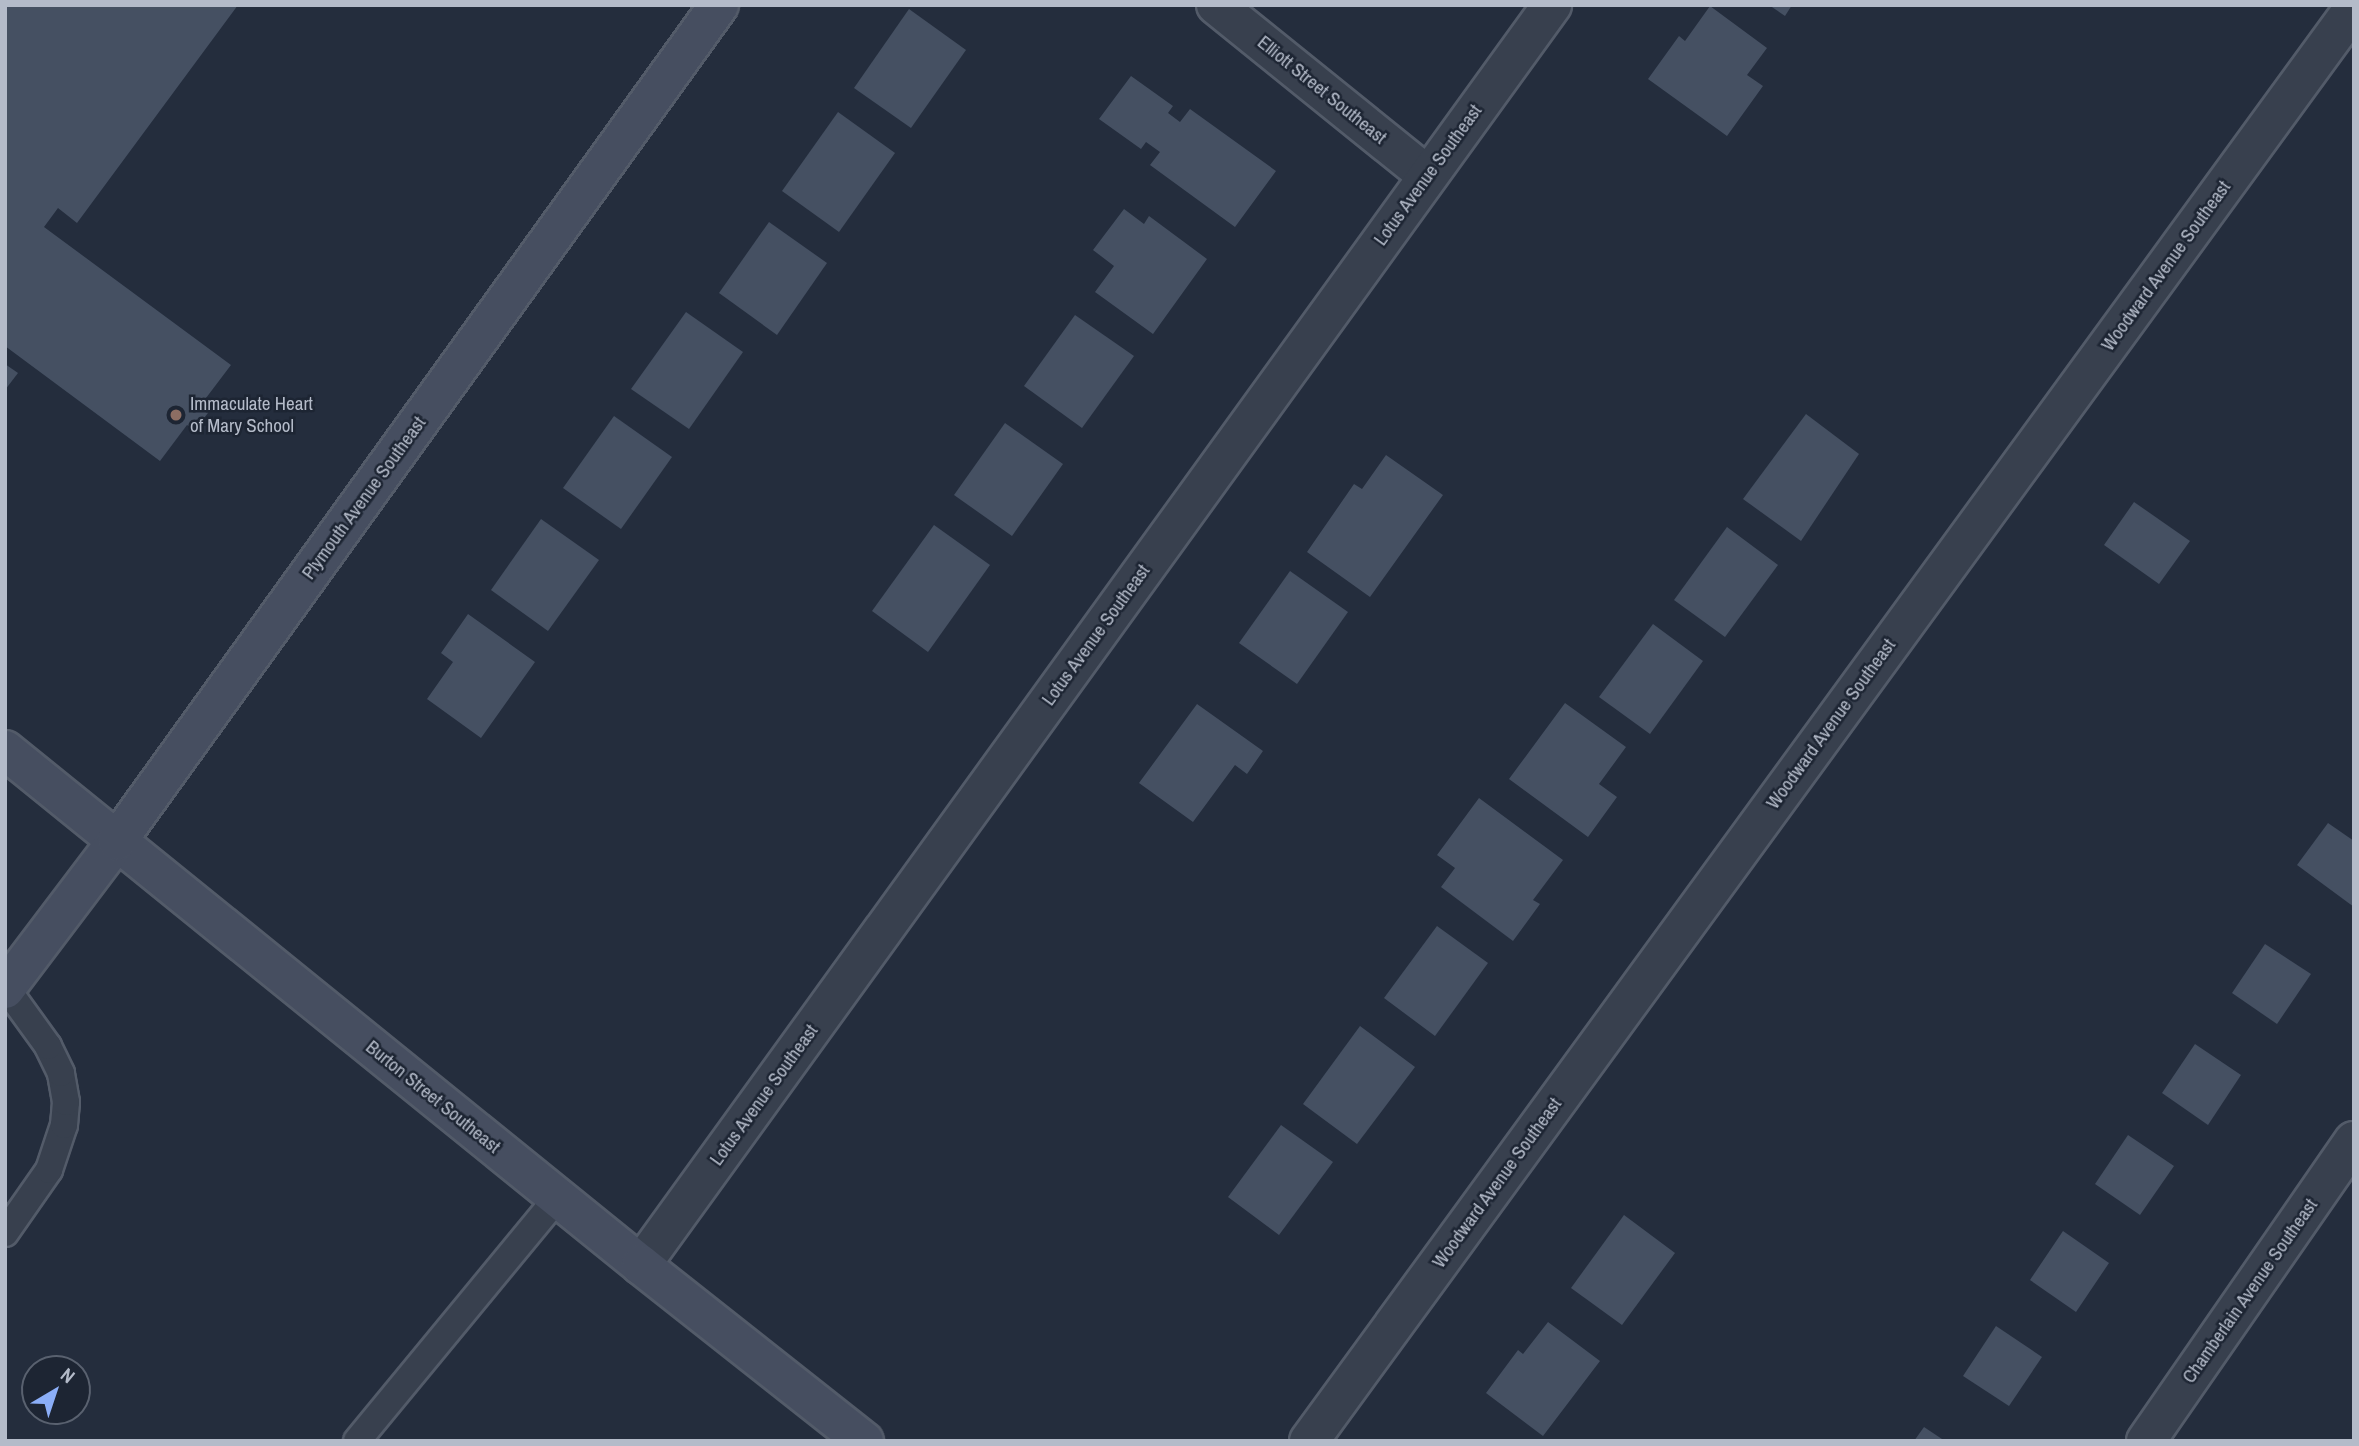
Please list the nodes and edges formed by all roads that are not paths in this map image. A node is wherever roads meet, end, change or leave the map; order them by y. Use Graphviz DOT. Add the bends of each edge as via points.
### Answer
graph roads {
  1 [pos="719,5"];
  2 [pos="1216,5"];
  3 [pos="1552,5"];
  4 [pos="2354,8"];
  5 [pos="1428,176"];
  6 [pos="5,750"];
  7 [pos="117,841"];
  8 [pos="6,988"];
  9 [pos="2354,1141"];
  10 [pos="558,1197"];
  11 [pos="5,1233"];
  12 [pos="641,1265"];
  13 [pos="357,1441"];
  14 [pos="864,1441"];
  15 [pos="1309,1441"];
  16 [pos="2146,1441"];
  1 -- 7 [label="main road, Plymouth Avenue Southeast"];
  2 -- 5 [label="street, Elliott Street Southeast"];
  3 -- 5 [label="street, Lotus Avenue Southeast"];
  4 -- 15 [label="street, Woodward Avenue Southeast"];
  5 -- 12 [label="street, Lotus Avenue Southeast"];
  6 -- 7 [label="main road, Burton Street Southeast"];
  7 -- 8 [label="main road, Plymouth Avenue Southeast"];
  7 -- 10 [label="main road, Burton Street Southeast"];
  8 -- 11 [label="lane" via="48,1046 61,1073 66,1102 64,1125 49,1170"];
  9 -- 16 [label="street, Chamberlain Avenue Southeast"];
  10 -- 12 [label="main road, Burton Street Southeast"];
  10 -- 13 [label="lane"];
  12 -- 14 [label="main road, Burton Street Southeast"];
}
